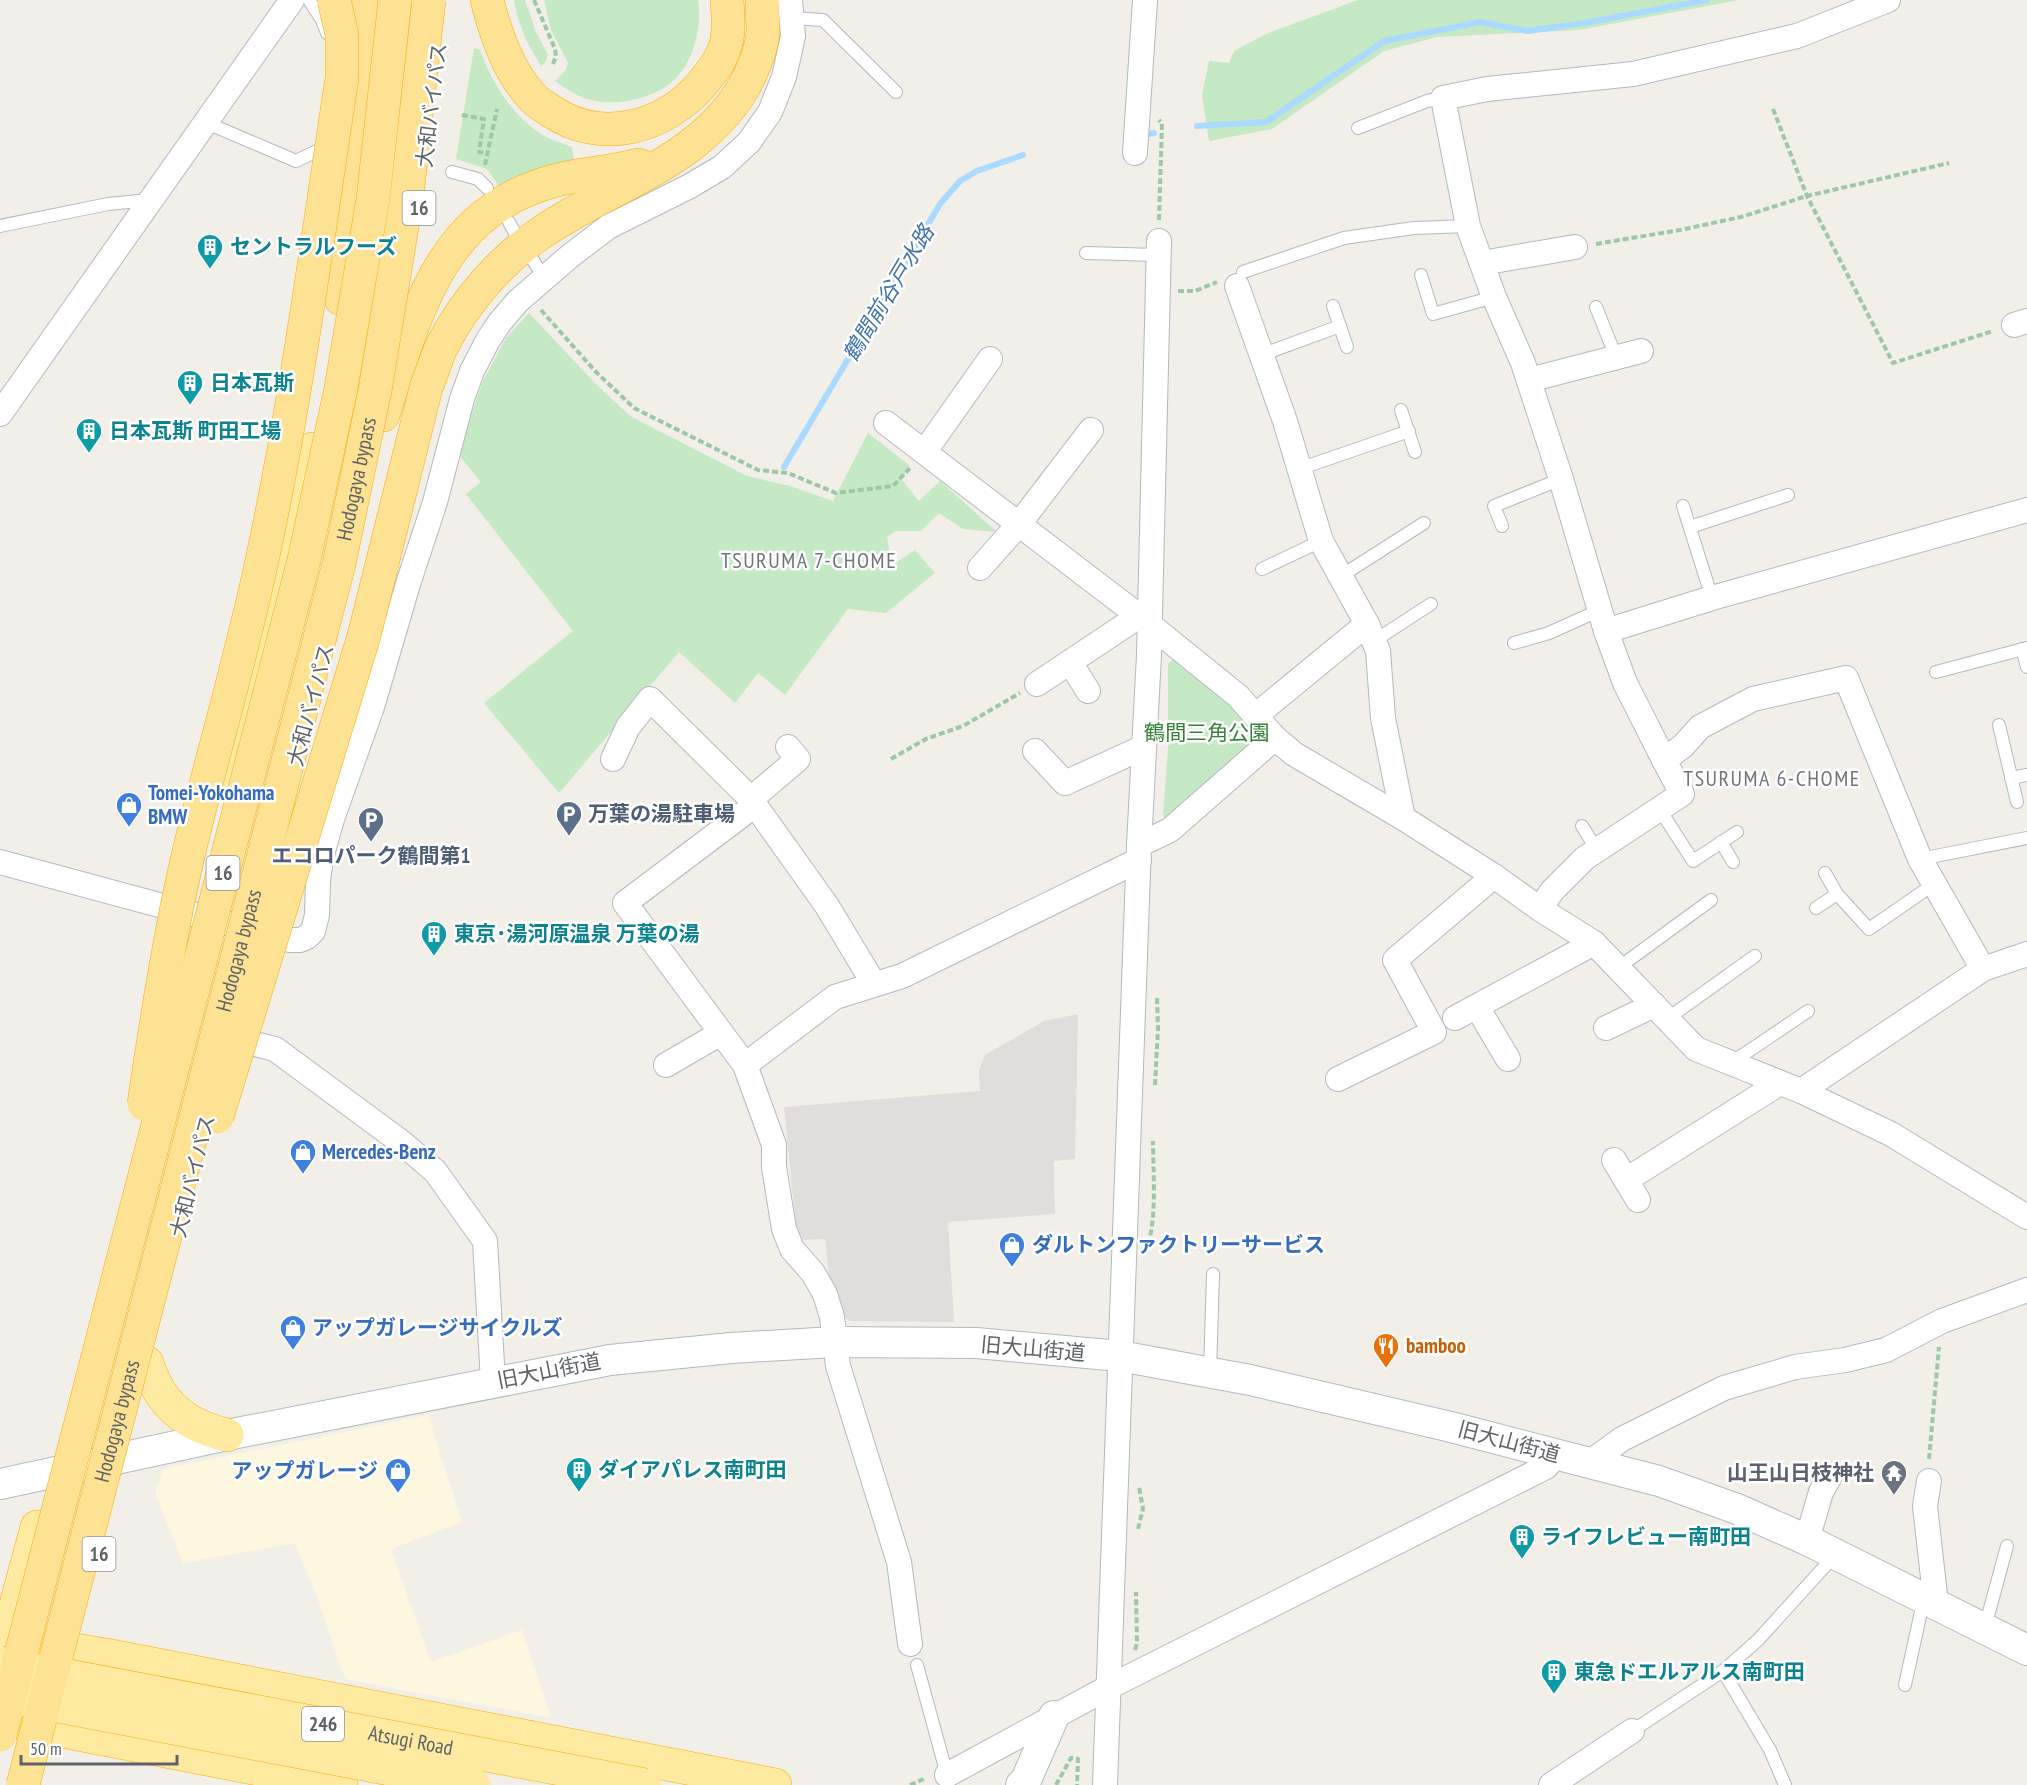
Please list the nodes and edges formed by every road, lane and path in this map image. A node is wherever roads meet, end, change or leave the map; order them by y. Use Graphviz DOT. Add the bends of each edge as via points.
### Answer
graph roads {
  1 [pos="292,0"];
  2 [pos="309,0"];
  3 [pos="334,0"];
  4 [pos="363,0"];
  5 [pos="383,0"];
  6 [pos="395,0"];
  7 [pos="429,0"];
  8 [pos="444,0"];
  9 [pos="486,0"];
  10 [pos="495,0"];
  11 [pos="534,0"];
  12 [pos="727,0"];
  13 [pos="762,0"];
  14 [pos="1146,0"];
  15 [pos="1888,0"];
  16 [pos="792,9"];
  17 [pos="501,46"];
  18 [pos="553,64"];
  19 [pos="896,92"];
  20 [pos="1140,97"];
  21 [pos="1443,98"];
  22 [pos="497,109"];
  23 [pos="1773,109"];
  24 [pos="462,115"];
  25 [pos="207,123"];
  26 [pos="1359,128"];
  27 [pos="696,140"];
  28 [pos="319,150"];
  29 [pos="339,153"];
  30 [pos="1135,153"];
  31 [pos="488,154"];
  32 [pos="1949,163"];
  33 [pos="452,172"];
  34 [pos="478,179"];
  35 [pos="487,188"];
  36 [pos="1807,196"];
  37 [pos="150,200"];
  38 [pos="0,226"];
  39 [pos="1468,226"];
  40 [pos="1575,247"];
  41 [pos="1159,248"];
  42 [pos="1086,253"];
  43 [pos="1482,263"];
  44 [pos="1421,275"];
  45 [pos="1235,279"];
  46 [pos="1158,291"];
  47 [pos="526,293"];
  48 [pos="1494,297"];
  49 [pos="341,299"];
  50 [pos="1333,306"];
  51 [pos="1596,307"];
  52 [pos="2020,323"];
  53 [pos="1340,326"];
  54 [pos="1347,347"];
  55 [pos="1641,351"];
  56 [pos="1261,354"];
  57 [pos="1616,357"];
  58 [pos="990,359"];
  59 [pos="1529,380"];
  60 [pos="1401,410"];
  61 [pos="0,414"];
  62 [pos="383,415"];
  63 [pos="886,423"];
  64 [pos="1091,430"];
  65 [pos="1409,431"];
  66 [pos="925,452"];
  67 [pos="1415,452"];
  68 [pos="1299,469"];
  69 [pos="1561,479"];
  70 [pos="1788,495"];
  71 [pos="1683,506"];
  72 [pos="2027,510"];
  73 [pos="1424,523"];
  74 [pos="1019,524"];
  75 [pos="1502,526"];
  76 [pos="1690,527"];
  77 [pos="1321,541"];
  78 [pos="980,568"];
  79 [pos="1262,569"];
  80 [pos="1341,576"];
  81 [pos="1712,598"];
  82 [pos="1431,604"];
  83 [pos="1145,620"];
  84 [pos="1603,621"];
  85 [pos="1370,632"];
  86 [pos="1514,642"];
  87 [pos="2025,649"];
  88 [pos="1070,662"];
  89 [pos="2027,668"];
  90 [pos="1936,672"];
  91 [pos="1037,684"];
  92 [pos="1088,691"];
  93 [pos="1255,716"];
  94 [pos="1999,725"];
  95 [pos="1275,738"];
  96 [pos="788,747"];
  97 [pos="1144,747"];
  98 [pos="1035,751"];
  99 [pos="613,759"];
  100 [pos="891,759"];
  101 [pos="1664,760"];
  102 [pos="2027,775"];
  103 [pos="2011,778"];
  104 [pos="753,802"];
  105 [pos="2017,802"];
  106 [pos="1659,810"];
  107 [pos="1402,818"];
  108 [pos="1582,826"];
  109 [pos="1737,832"];
  110 [pos="2027,838"];
  111 [pos="1720,842"];
  112 [pos="1597,850"];
  113 [pos="1139,853"];
  114 [pos="1920,859"];
  115 [pos="0,862"];
  116 [pos="1733,862"];
  117 [pos="1826,873"];
  118 [pos="1494,876"];
  119 [pos="1934,884"];
  120 [pos="1837,894"];
  121 [pos="1711,900"];
  122 [pos="1816,908"];
  123 [pos="1540,909"];
  124 [pos="197,915"];
  125 [pos="252,930"];
  126 [pos="1594,943"];
  127 [pos="2027,954"];
  128 [pos="1755,957"];
  129 [pos="1618,968"];
  130 [pos="1983,969"];
  131 [pos="874,984"];
  132 [pos="1476,1007"];
  133 [pos="1808,1011"];
  134 [pos="1661,1012"];
  135 [pos="1455,1018"];
  136 [pos="1606,1028"];
  137 [pos="721,1033"];
  138 [pos="226,1037"];
  139 [pos="1508,1059"];
  140 [pos="1731,1063"];
  141 [pos="666,1065"];
  142 [pos="745,1065"];
  143 [pos="1338,1079"];
  144 [pos="1790,1087"];
  145 [pos="1626,1180"];
  146 [pos="2027,1217"];
  147 [pos="1213,1274"];
  148 [pos="119,1275"];
  149 [pos="2027,1290"];
  150 [pos="1942,1321"];
  151 [pos="834,1342"];
  152 [pos="141,1356"];
  153 [pos="1120,1356"];
  154 [pos="1210,1373"];
  155 [pos="493,1382"];
  156 [pos="227,1435"];
  157 [pos="1557,1454"];
  158 [pos="1589,1463"];
  159 [pos="113,1466"];
  160 [pos="52,1472"];
  161 [pos="1829,1478"];
  162 [pos="1929,1481"];
  163 [pos="0,1484"];
  164 [pos="1807,1540"];
  165 [pos="2007,1546"];
  166 [pos="1836,1554"];
  167 [pos="1930,1601"];
  168 [pos="1984,1628"];
  169 [pos="74,1650"];
  170 [pos="2027,1650"];
  171 [pos="2,1651"];
  172 [pos="913,1655"];
  173 [pos="1723,1671"];
  174 [pos="196,1673"];
  175 [pos="1905,1685"];
  176 [pos="1109,1687"];
  177 [pos="0,1695"];
  178 [pos="1054,1716"];
  179 [pos="0,1719"];
  180 [pos="54,1730"];
  181 [pos="1632,1731"];
  182 [pos="0,1735"];
  183 [pos="192,1758"];
  184 [pos="947,1775"];
  185 [pos="22,1785"];
  186 [pos="40,1785"];
  187 [pos="341,1785"];
  188 [pos="474,1785"];
  189 [pos="645,1785"];
  190 [pos="775,1785"];
  191 [pos="1021,1785"];
  192 [pos="1056,1785"];
  193 [pos="1077,1785"];
  194 [pos="1105,1785"];
  195 [pos="1551,1785"];
  196 [pos="1785,1785"];
  1 -- 25 [label="street"];
  2 -- 28 [label="lane" via="329,37 332,61"];
  3 -- 148 [label="highway, bridge" via="342,35 342,78 291,414 261,566 188,857 157,1017"];
  4 -- 49 [label="highway" via="366,62"];
  5 -- 49 [label="highway, 16" via="360,196"];
  6 -- 148 [label="highway, Hodogaya bypass / 16, bridge" via="371,210 341,388 304,560"];
  7 -- 152 [label="highway, Hodogaya bypass / 16, bridge" via="406,203 375,390 341,553"];
  8 -- 62 [label="highway, 大和バイパス / 16" via="419,205"];
  9 -- 17 [label="highway"];
  10 -- 17 [label="highway"];
  11 -- 18 [label="path" via="555,49"];
  12 -- 17 [label="highway" via="724,49 713,71 672,111 633,127 583,127 558,116 534,100 515,75"];
  13 -- 27 [label="highway" via="763,34 743,89 722,117"];
  14 -- 20 [label="street"];
  15 -- 21 [label="street" via="1797,36 1633,75 1486,89"];
  16 -- 19 [label="lane" via="823,20"];
  16 -- 47 [label="street" via="793,36 784,77 770,112 749,142 722,167 538,268"];
  20 -- 30 [label="street"];
  20 -- 41 [label="path" via="1162,123"];
  21 -- 26 [label="lane"];
  21 -- 39 [label="street"];
  22 -- 31 [label="path"];
  23 -- 36 [label="path"];
  24 -- 31 [label="path" via="484,119 479,152"];
  25 -- 28 [label="lane" via="296,161"];
  25 -- 37 [label="street"];
  27 -- 62 [label="highway" via="656,160 550,182 511,197 483,216 442,261 409,335"];
  27 -- 152 [label="highway, bridge" via="668,161 534,237 485,281 465,306 440,350 426,388 363,636 233,1068"];
  28 -- 29 [label="lane"];
  31 -- 34 [label="path"];
  32 -- 36 [label="path"];
  33 -- 34 [label="lane"];
  34 -- 35 [label="lane"];
  36 -- 40 [label="path" via="1680,231"];
  36 -- 52 [label="path" via="1893,363"];
  37 -- 38 [label="lane" via="108,204"];
  37 -- 61 [label="street"];
  39 -- 43 [label="street"];
  39 -- 45 [label="lane" via="1414,228 1344,238"];
  40 -- 43 [label="street"];
  41 -- 42 [label="lane"];
  41 -- 46 [label="street"];
  43 -- 48 [label="street"];
  44 -- 48 [label="lane" via="1432,314"];
  45 -- 46 [label="path" via="1195,291"];
  45 -- 56 [label="street"];
  46 -- 83 [label="street"];
  47 -- 66 [label="path" via="595,371 634,408 758,470 788,473 836,493 848,492 893,486"];
  47 -- 125 [label="street" via="488,340 462,399 435,502 321,858 313,931 300,940 289,940"];
  48 -- 59 [label="street"];
  49 -- 124 [label="highway, 16" via="309,464"];
  50 -- 53 [label="lane"];
  51 -- 57 [label="lane"];
  53 -- 54 [label="lane"];
  53 -- 56 [label="lane"];
  55 -- 57 [label="street"];
  56 -- 68 [label="street"];
  57 -- 59 [label="street"];
  58 -- 66 [label="street"];
  59 -- 69 [label="street"];
  60 -- 65 [label="lane"];
  62 -- 125 [label="highway, 大和バイパス / 16"];
  63 -- 66 [label="street"];
  64 -- 74 [label="street"];
  65 -- 67 [label="lane"];
  65 -- 68 [label="lane"];
  66 -- 74 [label="street"];
  68 -- 77 [label="street"];
  69 -- 75 [label="lane" via="1494,506"];
  69 -- 84 [label="street"];
  70 -- 76 [label="lane"];
  71 -- 76 [label="lane"];
  72 -- 81 [label="street"];
  73 -- 80 [label="lane"];
  74 -- 78 [label="street"];
  74 -- 83 [label="street"];
  76 -- 81 [label="lane"];
  77 -- 79 [label="lane"];
  77 -- 80 [label="street"];
  80 -- 85 [label="street"];
  81 -- 84 [label="street"];
  82 -- 85 [label="lane"];
  83 -- 88 [label="street"];
  83 -- 93 [label="street" via="1238,696"];
  83 -- 97 [label="street"];
  84 -- 86 [label="lane"];
  84 -- 101 [label="street" via="1625,683"];
  85 -- 93 [label="street"];
  85 -- 107 [label="street" via="1378,651 1383,718"];
  87 -- 89 [label="lane"];
  87 -- 90 [label="lane"];
  88 -- 91 [label="street"];
  88 -- 92 [label="street"];
  91 -- 100 [label="path" via="963,726 926,739"];
  93 -- 95 [label="street"];
  94 -- 103 [label="lane"];
  95 -- 107 [label="street" via="1294,754"];
  95 -- 113 [label="street"];
  96 -- 104 [label="street" via="798,759"];
  97 -- 98 [label="street" via="1065,783"];
  97 -- 113 [label="street"];
  99 -- 104 [label="street" via="628,727 650,699"];
  101 -- 106 [label="street" via="1682,794"];
  101 -- 114 [label="street" via="1700,727 1753,699 1846,678"];
  102 -- 103 [label="lane"];
  103 -- 105 [label="lane"];
  104 -- 131 [label="street" via="827,906"];
  104 -- 137 [label="street" via="625,903"];
  106 -- 111 [label="lane" via="1693,861"];
  106 -- 112 [label="street"];
  107 -- 118 [label="street"];
  108 -- 112 [label="lane"];
  109 -- 111 [label="lane"];
  110 -- 114 [label="lane"];
  111 -- 116 [label="lane"];
  112 -- 123 [label="street" via="1552,891"];
  113 -- 131 [label="street" via="902,976"];
  113 -- 153 [label="street"];
  114 -- 119 [label="street"];
  115 -- 124 [label="street"];
  117 -- 120 [label="lane"];
  118 -- 123 [label="street"];
  118 -- 143 [label="street" via="1395,960 1434,1032"];
  119 -- 120 [label="lane" via="1869,929"];
  119 -- 130 [label="street"];
  120 -- 122 [label="lane"];
  121 -- 129 [label="lane"];
  123 -- 126 [label="street"];
  124 -- 125 [label="street"];
  124 -- 160 [label="highway, 16"];
  125 -- 138 [label="highway, 大和バイパス / 16"];
  126 -- 129 [label="street"];
  126 -- 132 [label="street"];
  127 -- 130 [label="street"];
  128 -- 134 [label="lane"];
  129 -- 134 [label="street"];
  130 -- 144 [label="street"];
  131 -- 142 [label="street" via="835,997"];
  132 -- 135 [label="street"];
  132 -- 139 [label="street"];
  133 -- 140 [label="lane"];
  134 -- 136 [label="street"];
  134 -- 140 [label="street" via="1696,1049"];
  137 -- 141 [label="street"];
  137 -- 142 [label="street"];
  138 -- 152 [label="highway, 大和バイパス / 16"];
  138 -- 155 [label="street" via="275,1048 435,1171 485,1241"];
  140 -- 144 [label="street"];
  142 -- 151 [label="street" via="774,1145 784,1229 792,1249 825,1294"];
  144 -- 145 [label="street"];
  144 -- 146 [label="street" via="1891,1134"];
  147 -- 154 [label="lane"];
  148 -- 182 [label="highway, Hodogaya bypass / 16, bridge"];
  149 -- 150 [label="street"];
  150 -- 158 [label="street" via="1886,1350 1795,1367 1724,1388 1622,1439"];
  150 -- 162 [label="path"];
  151 -- 153 [label="street, 旧大山街道" via="976,1343"];
  151 -- 155 [label="street, 旧大山街道" via="610,1360"];
  151 -- 172 [label="street" via="837,1366 898,1562"];
  152 -- 156 [label="highway" via="160,1393 185,1419"];
  152 -- 159 [label="highway, Hodogaya bypass / 16, bridge"];
  153 -- 154 [label="street, 旧大山街道"];
  153 -- 176 [label="street"];
  154 -- 157 [label="street, 旧大山街道" via="1350,1402"];
  155 -- 156 [label="street, 旧大山街道"];
  156 -- 159 [label="street, 旧大山街道"];
  157 -- 158 [label="street, 旧大山街道"];
  157 -- 176 [label="street" via="1546,1467"];
  158 -- 164 [label="street, 旧大山街道" via="1670,1485"];
  159 -- 160 [label="street, 旧大山街道"];
  159 -- 169 [label="highway, 16"];
  159 -- 185 [label="highway, Hodogaya bypass, bridge"];
  160 -- 163 [label="street, 旧大山街道"];
  160 -- 171 [label="highway, 16"];
  161 -- 164 [label="street"];
  162 -- 167 [label="street" via="1925,1506"];
  164 -- 166 [label="street, 旧大山街道"];
  165 -- 168 [label="lane"];
  166 -- 167 [label="street, 旧大山街道"];
  166 -- 173 [label="lane" via="1758,1640"];
  167 -- 168 [label="street, 旧大山街道"];
  167 -- 175 [label="lane"];
  168 -- 170 [label="street, 旧大山街道"];
  169 -- 171 [label="highway"];
  169 -- 174 [label="highway"];
  169 -- 180 [label="highway, 16"];
  171 -- 189 [label="highway, Atsugi Road / 246, bridge"];
  172 -- 184 [label="lane"];
  173 -- 181 [label="lane"];
  173 -- 196 [label="lane" via="1770,1750"];
  174 -- 183 [label="highway" via="189,1674 175,1688 168,1710"];
  174 -- 190 [label="highway"];
  176 -- 178 [label="street"];
  176 -- 194 [label="street"];
  177 -- 188 [label="highway, Atsugi Road / 246, bridge"];
  178 -- 184 [label="street"];
  178 -- 191 [label="street"];
  179 -- 180 [label="highway"];
  180 -- 183 [label="highway"];
  180 -- 186 [label="highway, 16"];
  181 -- 195 [label="street"];
  183 -- 187 [label="highway"];
  192 -- 193 [label="path" via="1071,1758 1078,1759"];
}
